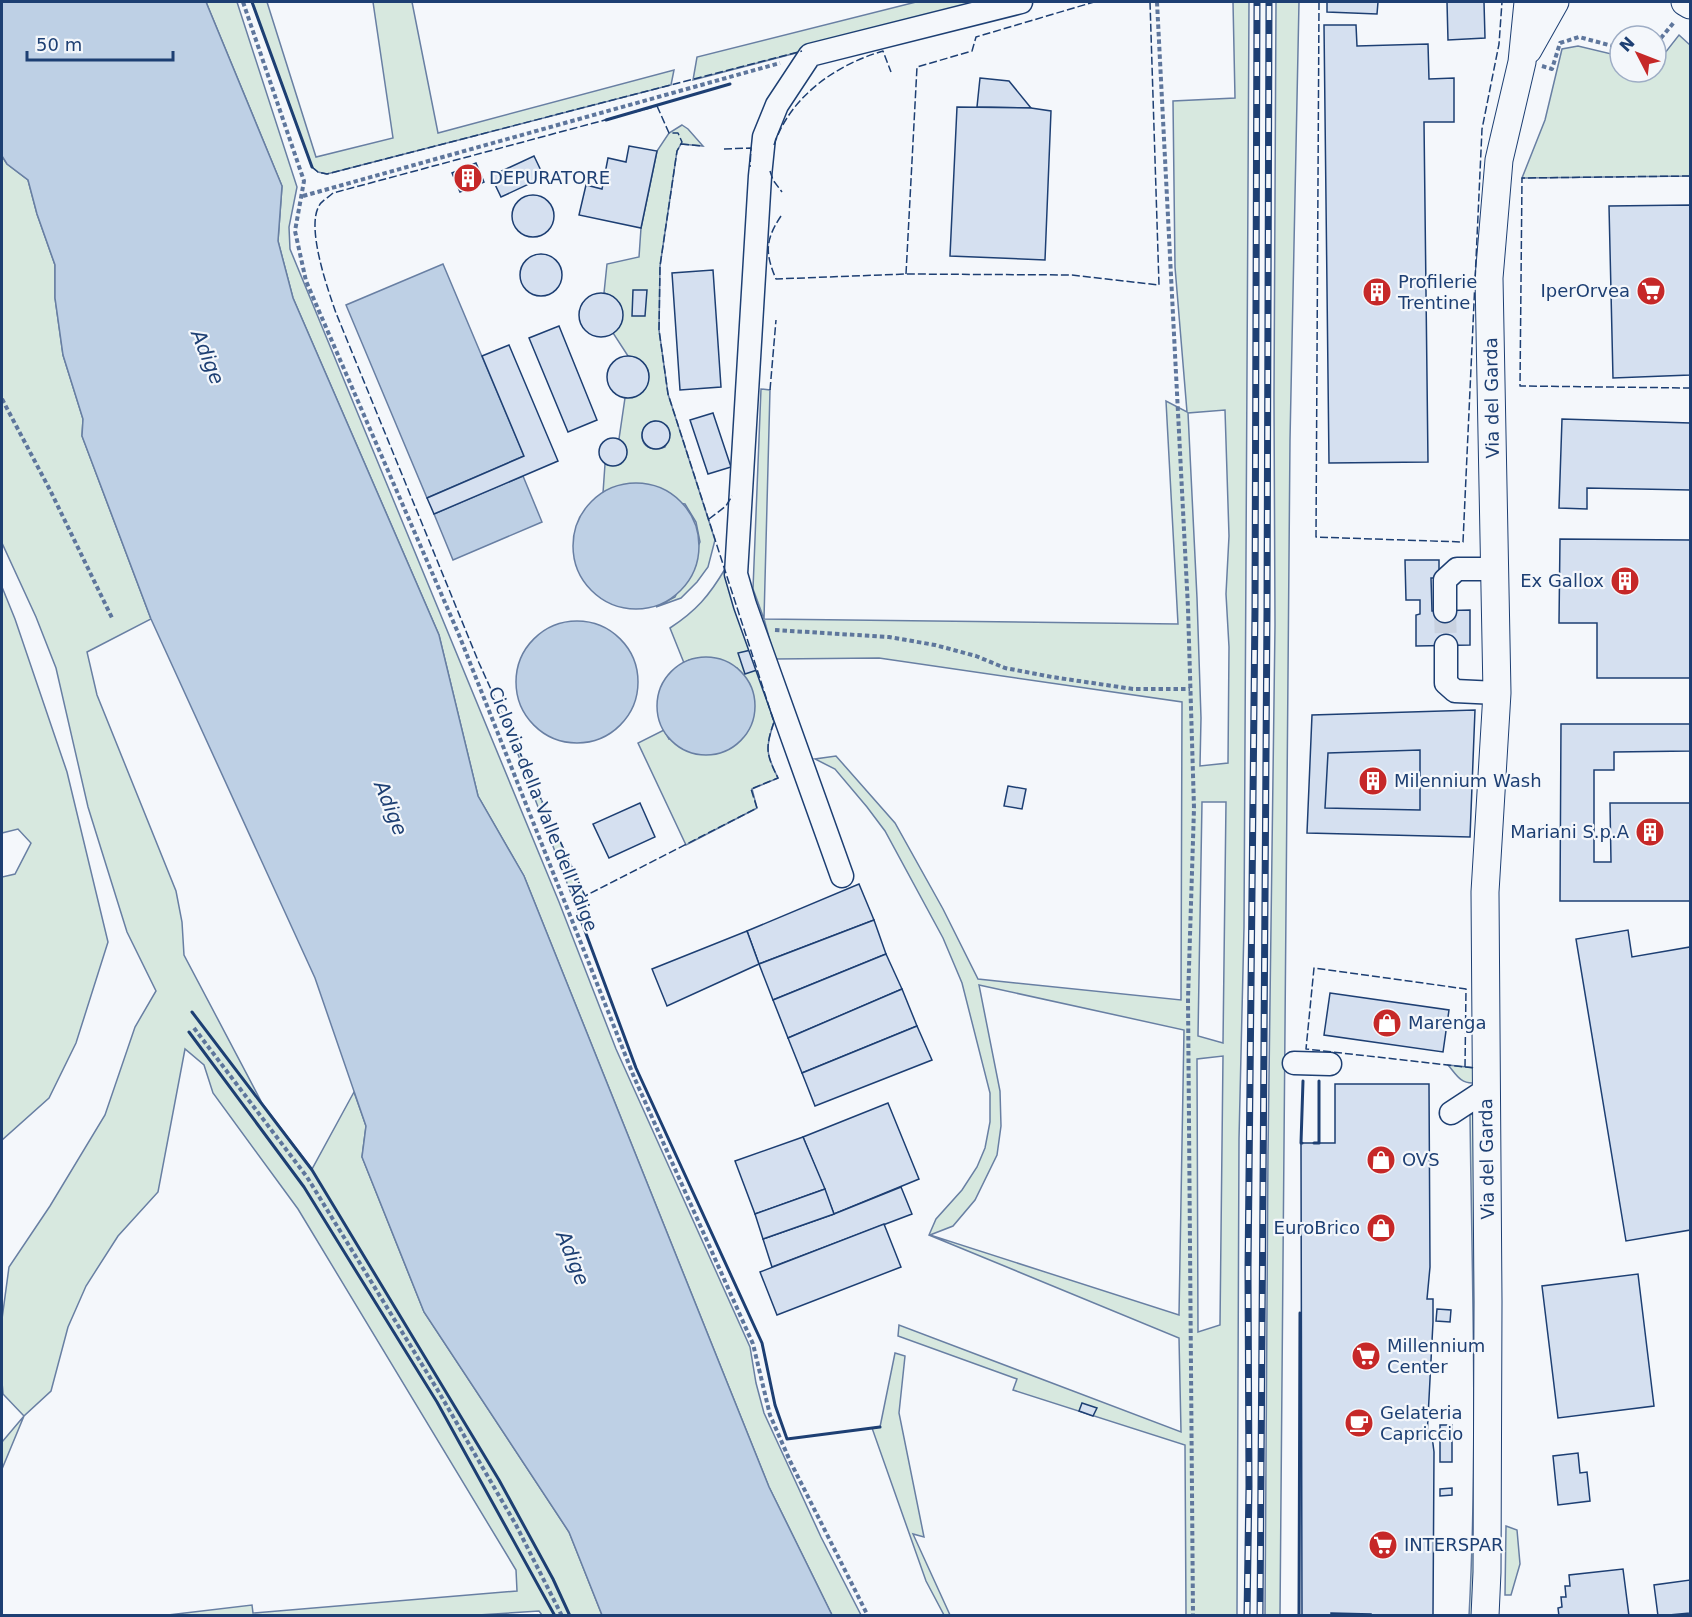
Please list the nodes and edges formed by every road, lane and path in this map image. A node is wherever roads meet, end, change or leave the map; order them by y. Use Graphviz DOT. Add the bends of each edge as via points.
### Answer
graph roads {
  1 [pos="243,2"];
  2 [pos="1021,2"];
  3 [pos="1156,2"];
  4 [pos="1528,2"];
  5 [pos="1555,2"];
  6 [pos="1686,9"];
  7 [pos="1668,30"];
  8 [pos="810,55"];
  9 [pos="1522,62"];
  10 [pos="303,196"];
  11 [pos="2,399"];
  12 [pos="1495,569"];
  13 [pos="1445,611"];
  14 [pos="113,620"];
  15 [pos="753,629"];
  16 [pos="1446,646"];
  17 [pos="1190,690"];
  18 [pos="1497,697"];
  19 [pos="842,876"];
  20 [pos="194,1028"];
  21 [pos="1294,1063"];
  22 [pos="1330,1064"];
  23 [pos="1486,1090"];
  24 [pos="1451,1113"];
  25 [pos="562,1616"];
  26 [pos="868,1616"];
  27 [pos="1193,1616"];
  28 [pos="1485,1616"];
  29 [pos="1497,1616"];
  1 -- 10 [label="path, Ciclovia della Valle dell'Adige" via="304,181"];
  2 -- 8 [label="lane"];
  3 -- 17 [label="path"];
  4 -- 9 [label="main road, Via del Garda"];
  5 -- 9 [label="main road, Via del Garda"];
  6 -- 7 [label="path"];
  8 -- 10 [label="path"];
  8 -- 15 [label="lane" via="777,105 764,137 760,176 736,574"];
  9 -- 12 [label="main road, Via del Garda" via="1499,160 1489,279"];
  10 -- 26 [label="path, Ciclovia della Valle dell'Adige" via="295,231 306,281 459,635 634,1077 753,1344 774,1424"];
  11 -- 14 [label="path"];
  12 -- 13 [label="lane" via="1457,569 1445,580"];
  12 -- 18 [label="main road, Via del Garda"];
  15 -- 17 [label="path" via="889,637 935,645 1005,668 1052,677 1133,689"];
  15 -- 19 [label="lane"];
  16 -- 18 [label="lane" via="1446,683 1455,691"];
  17 -- 27 [label="path" via="1194,808 1188,999"];
  18 -- 23 [label="main road, Via del Garda" via="1485,892"];
  18 -- 29 [label="main road, Via del Garda" via="1501,1521"];
  20 -- 25 [label="path" via="307,1177 516,1525"];
  21 -- 22 [label="lane"];
  23 -- 24 [label="lane"];
  23 -- 28 [label="main road, Via del Garda"];
}
